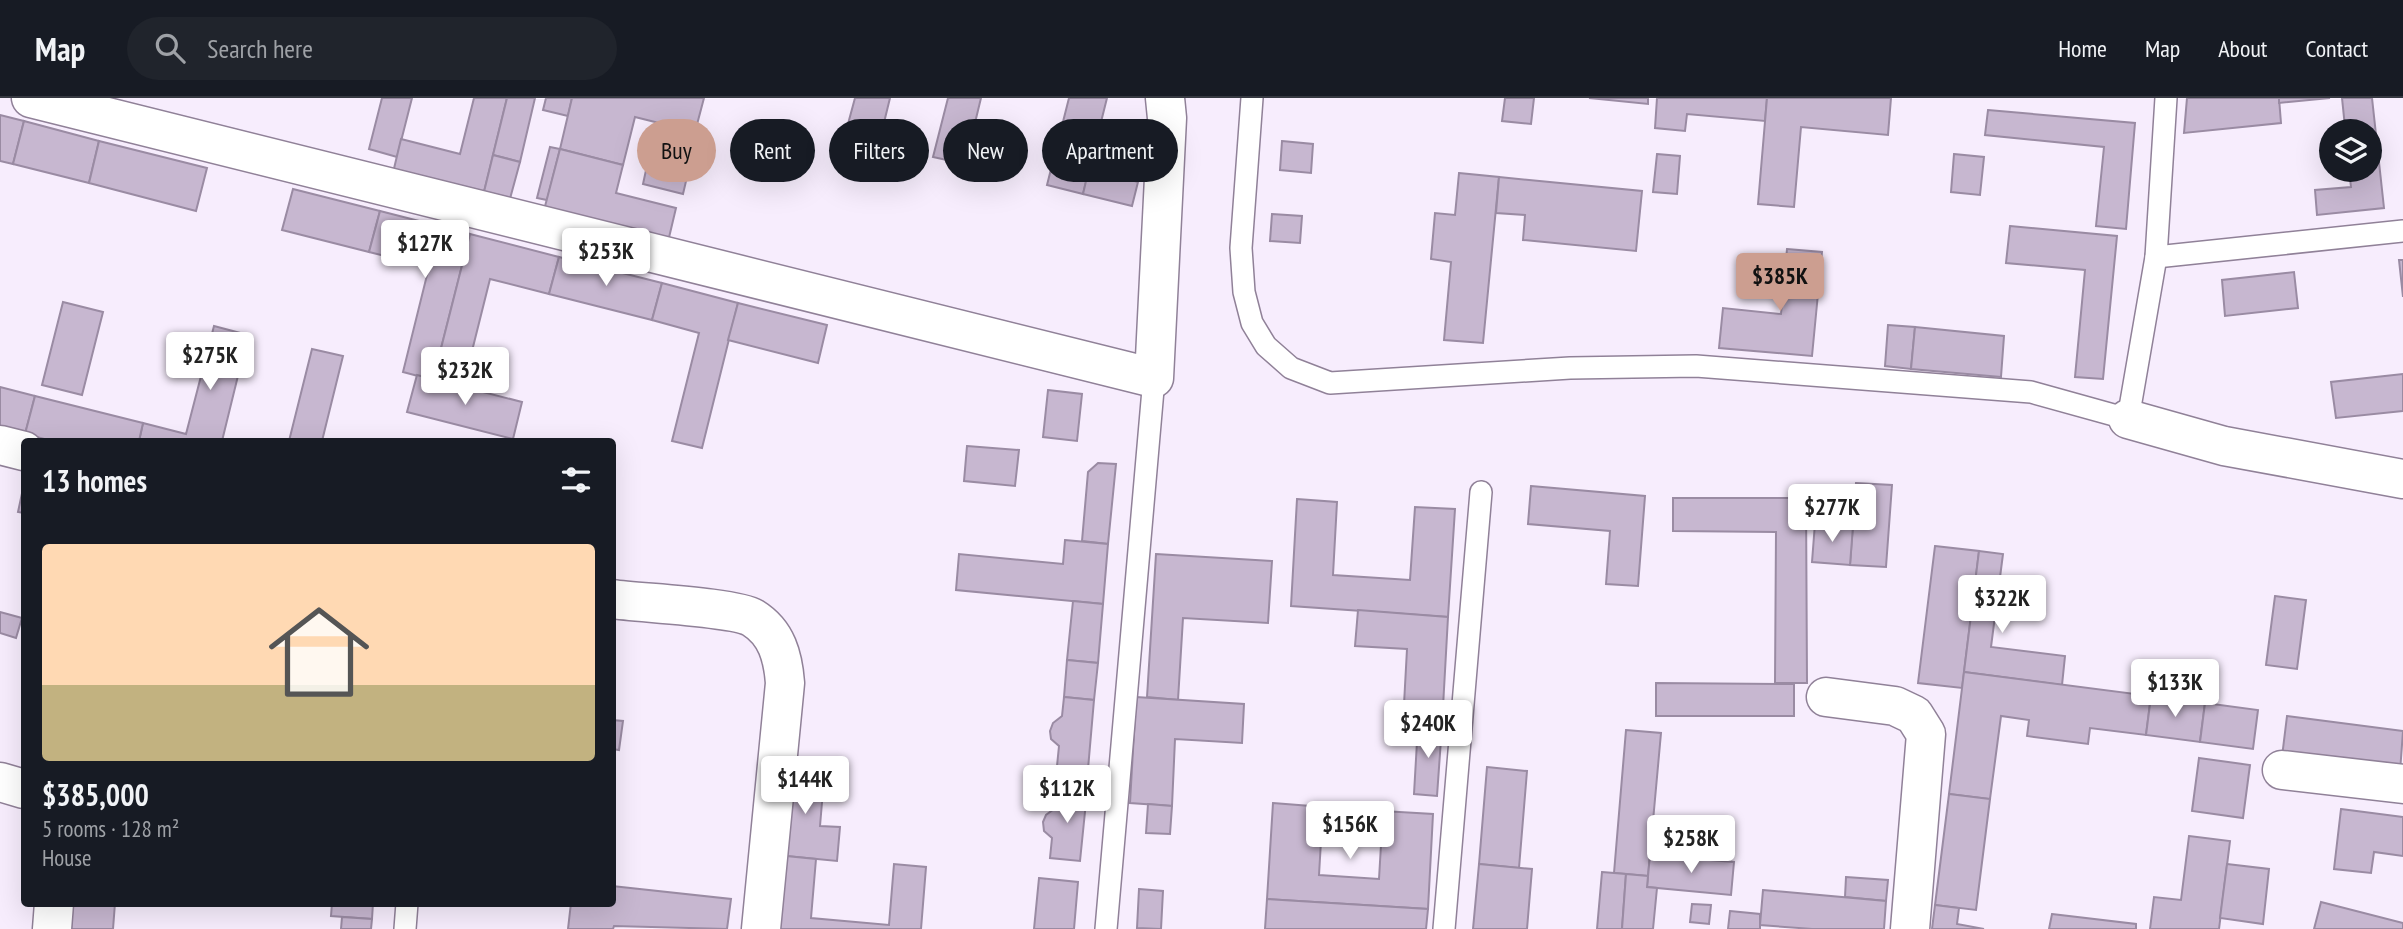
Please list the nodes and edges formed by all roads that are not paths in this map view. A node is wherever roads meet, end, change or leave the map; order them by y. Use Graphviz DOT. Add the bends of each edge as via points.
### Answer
graph roads {
  1 [pos="31,98"];
  2 [pos="1166,98"];
  3 [pos="1252,98"];
  4 [pos="2166,98"];
  5 [pos="2403,231"];
  6 [pos="2156,257"];
  7 [pos="1154,378"];
  8 [pos="2128,419"];
  9 [pos="0,445"];
  10 [pos="21,450"];
  11 [pos="2403,479"];
  12 [pos="1481,492"];
  13 [pos="616,600"];
  14 [pos="1826,697"];
  15 [pos="2282,769"];
  16 [pos="0,782"];
  17 [pos="2403,784"];
  18 [pos="21,788"];
  19 [pos="54,907"];
  20 [pos="407,907"];
  21 [pos="52,929"];
  22 [pos="405,929"];
  23 [pos="761,929"];
  24 [pos="1106,929"];
  25 [pos="1444,929"];
  26 [pos="1910,929"];
  1 -- 7 [label="street"];
  2 -- 7 [label="street"];
  3 -- 8 [label="lane" via="1241,248 1252,323 1266,346 1291,368 1330,383 1570,368 1696,366 2031,392"];
  4 -- 6 [label="lane"];
  5 -- 6 [label="lane"];
  6 -- 8 [label="lane"];
  7 -- 24 [label="lane"];
  8 -- 11 [label="street" via="2224,446"];
  9 -- 10 [label="street"];
  12 -- 25 [label="lane"];
  13 -- 23 [label="street" via="751,617 772,635 783,657 785,683"];
  14 -- 26 [label="street" via="1895,706 1914,715 1926,734"];
  15 -- 17 [label="street"];
  16 -- 18 [label="street"];
  19 -- 21 [label="street"];
  20 -- 22 [label="lane"];
}
